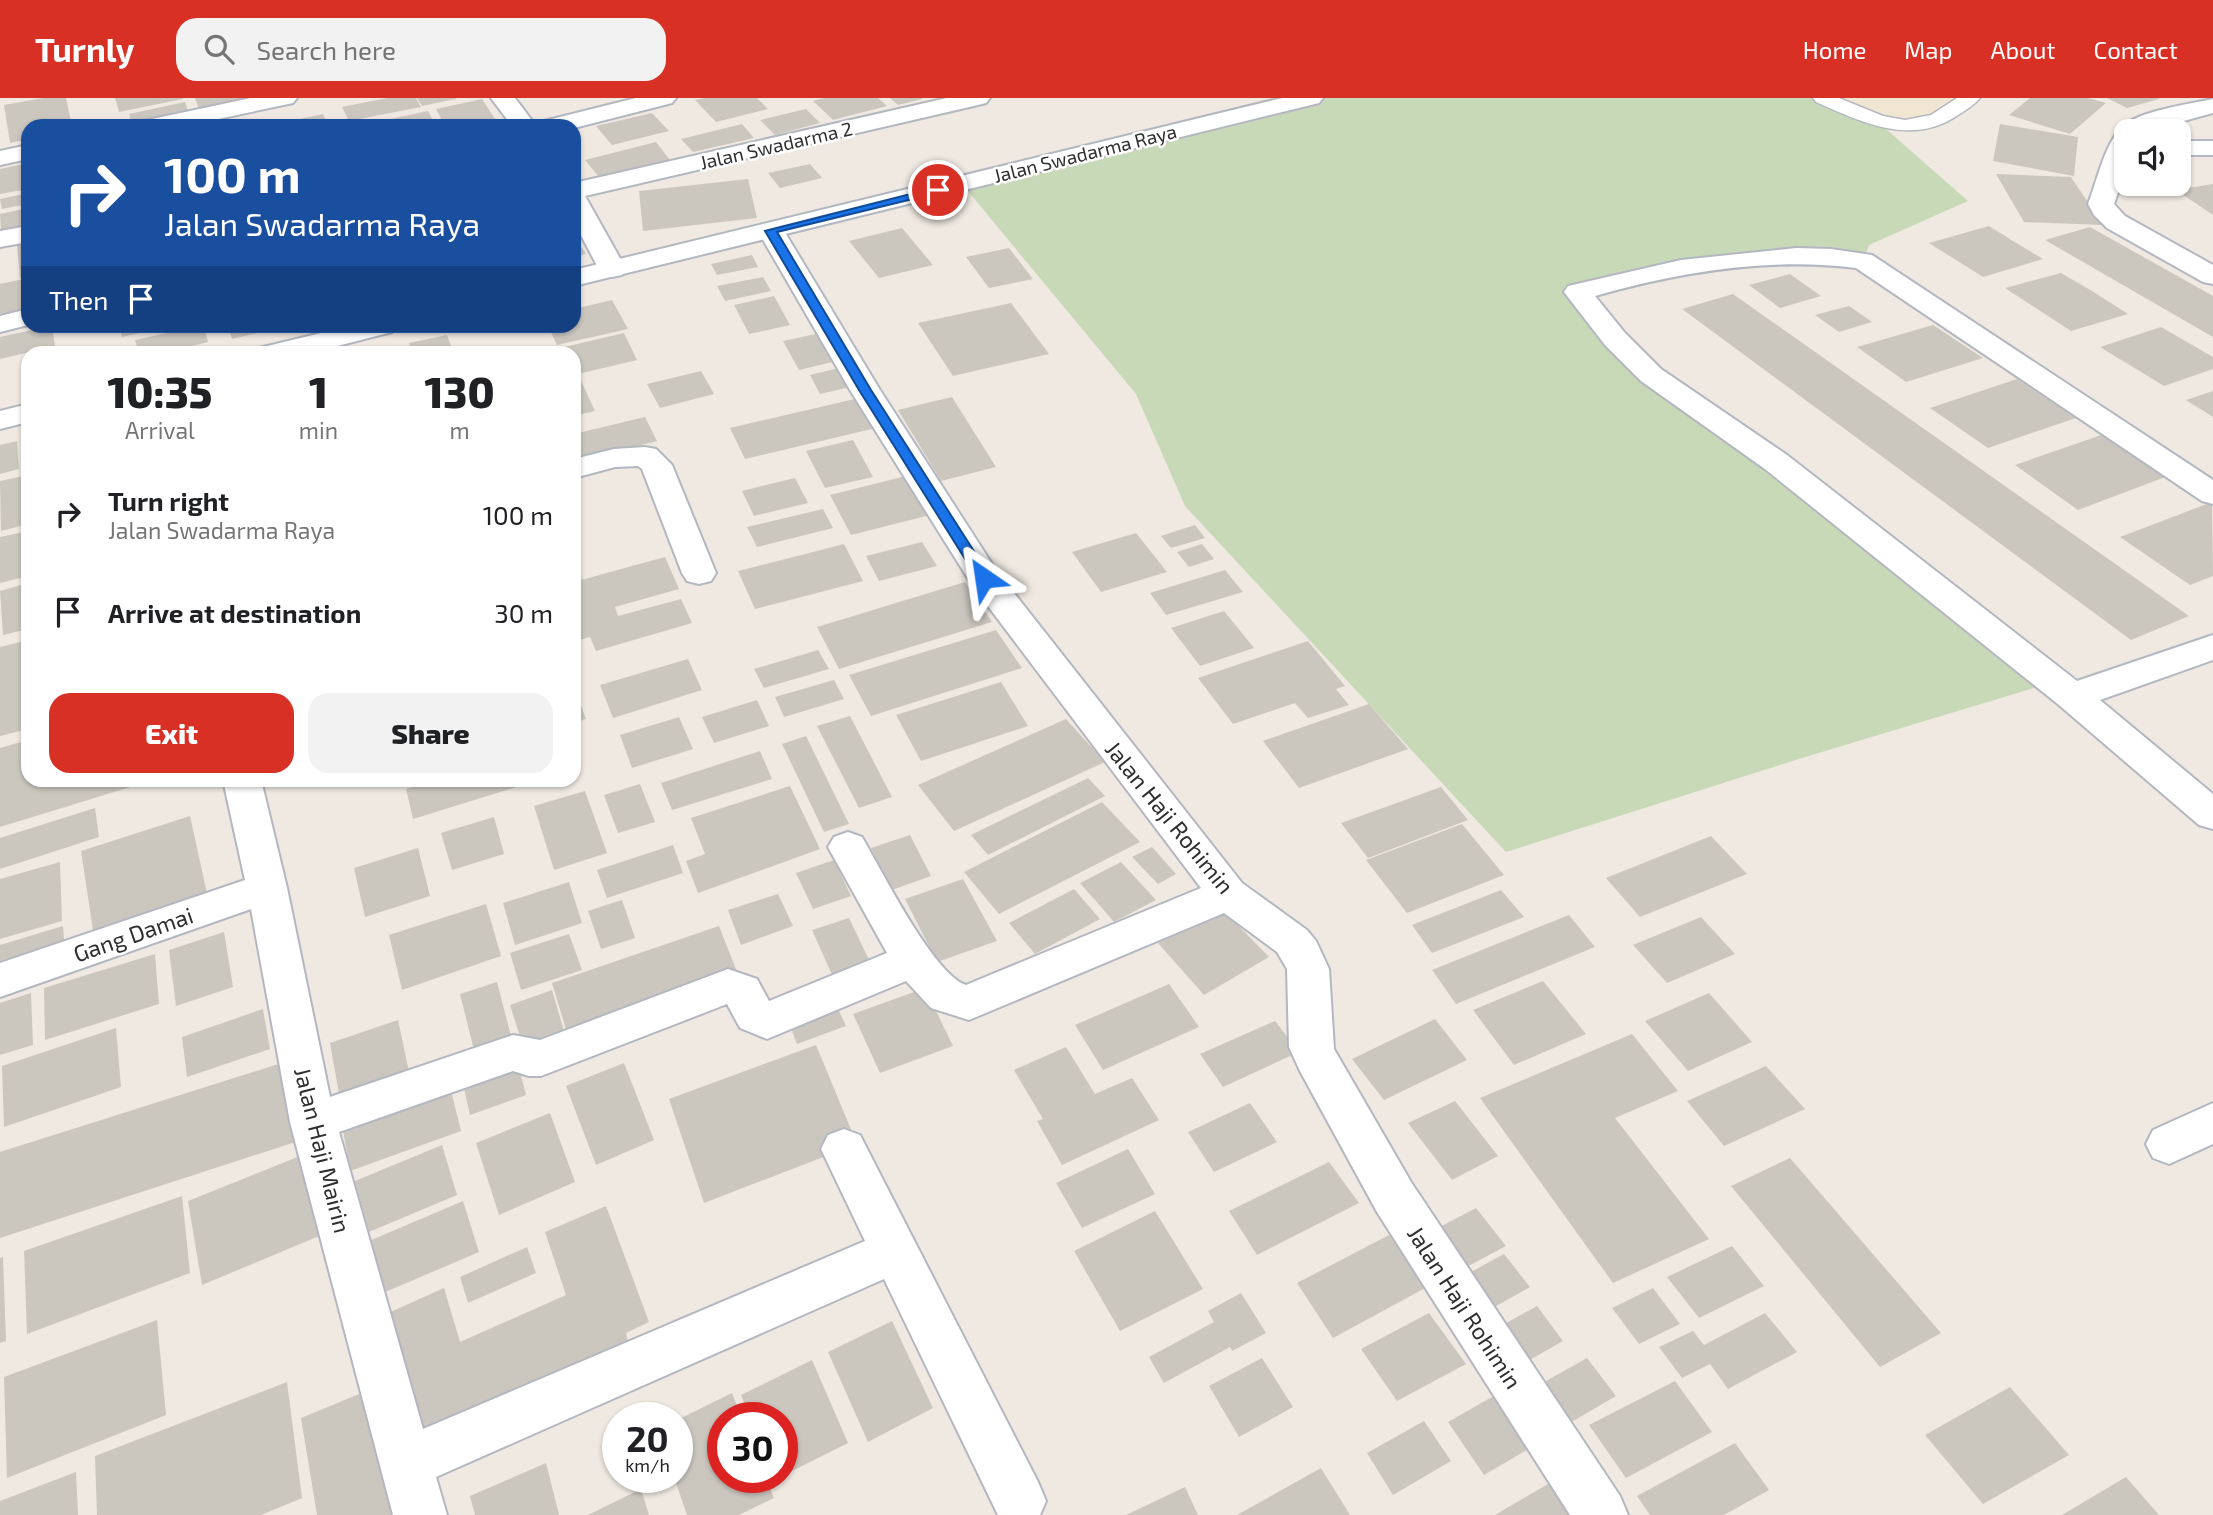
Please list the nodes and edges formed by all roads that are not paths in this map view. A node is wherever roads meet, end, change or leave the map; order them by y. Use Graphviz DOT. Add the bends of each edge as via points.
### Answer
graph roads {
  1 [pos="285,98"];
  2 [pos="503,98"];
  3 [pos="664,98"];
  4 [pos="978,98"];
  5 [pos="1311,98"];
  6 [pos="1823,98"];
  7 [pos="1970,98"];
  8 [pos="2213,106"];
  9 [pos="184,119"];
  10 [pos="519,119"];
  11 [pos="580,119"];
  12 [pos="2159,119"];
  13 [pos="2191,148"];
  14 [pos="2213,148"];
  15 [pos="21,154"];
  16 [pos="0,158"];
  17 [pos="2114,170"];
  18 [pos="581,189"];
  19 [pos="581,211"];
  20 [pos="771,231"];
  21 [pos="21,236"];
  22 [pos="0,240"];
  23 [pos="612,269"];
  24 [pos="581,276"];
  25 [pos="2213,276"];
  26 [pos="21,319"];
  27 [pos="0,324"];
  28 [pos="354,333"];
  29 [pos="301,346"];
  30 [pos="21,415"];
  31 [pos="0,420"];
  32 [pos="581,467"];
  33 [pos="2213,494"];
  34 [pos="699,573"];
  35 [pos="2213,647"];
  36 [pos="2072,696"];
  37 [pos="244,787"];
  38 [pos="2213,815"];
  39 [pos="848,847"];
  40 [pos="267,888"];
  41 [pos="1228,894"];
  42 [pos="915,959"];
  43 [pos="0,980"];
  44 [pos="313,1122"];
  45 [pos="2213,1122"];
  46 [pos="2169,1144"];
  47 [pos="844,1149"];
  48 [pos="894,1251"];
  49 [pos="406,1463"];
  50 [pos="1019,1502"];
  51 [pos="420,1515"];
  52 [pos="1601,1515"];
  1 -- 9 [label="street"];
  2 -- 10 [label="street"];
  3 -- 11 [label="street"];
  4 -- 18 [label="street, Jalan Swadarma 2"];
  5 -- 20 [label="street, Jalan Swadarma Raya"];
  6 -- 7 [label="lane" via="1879,123 1912,126 1934,121"];
  8 -- 12 [label="street"];
  13 -- 14 [label="street"];
  15 -- 16 [label="street"];
  17 -- 25 [label="street" via="2101,204 2103,210 2116,222"];
  19 -- 23 [label="street"];
  20 -- 23 [label="street, Jalan Swadarma Raya"];
  20 -- 41 [label="street, Jalan Haji Rohimin" via="984,578"];
  21 -- 22 [label="street"];
  23 -- 24 [label="street, Jalan Swadarma Raya"];
  26 -- 27 [label="street"];
  28 -- 29 [label="street"];
  30 -- 31 [label="street"];
  32 -- 34 [label="street" via="645,456 656,465"];
  33 -- 36 [label="street" via="1863,261 1837,256 1732,262 1631,276 1578,292 1651,375 1776,462"];
  35 -- 36 [label="street"];
  36 -- 38 [label="street"];
  37 -- 40 [label="street, Jalan Haji Mairin"];
  39 -- 42 [label="street"];
  40 -- 43 [label="street, Gang Damai"];
  40 -- 44 [label="street, Jalan Haji Mairin"];
  41 -- 42 [label="street" via="969,1003 945,996"];
  41 -- 52 [label="street, Jalan Haji Rohimin" via="1292,941 1301,953 1308,969 1311,1047 1316,1058 1394,1197"];
  42 -- 44 [label="street" via="767,1021 755,1016 742,991 728,986 541,1058 513,1054"];
  44 -- 49 [label="street, Jalan Haji Mairin"];
  45 -- 46 [label="street"];
  47 -- 48 [label="street"];
  48 -- 49 [label="street"];
  48 -- 50 [label="street"];
  49 -- 51 [label="street, Jalan Haji Mairin"];
}
